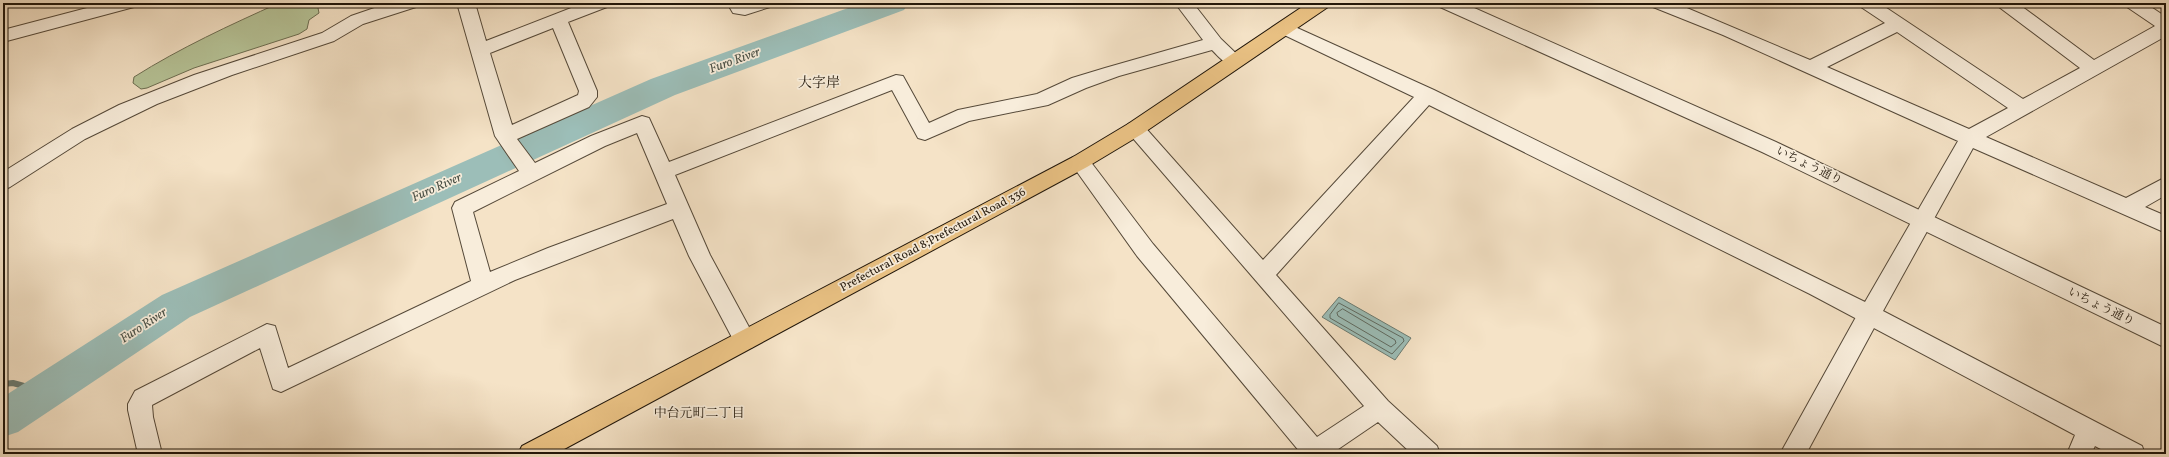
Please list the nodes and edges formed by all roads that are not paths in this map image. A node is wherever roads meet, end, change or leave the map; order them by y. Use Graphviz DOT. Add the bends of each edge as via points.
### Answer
graph roads {
  1 [pos="128,3"];
  2 [pos="410,3"];
  3 [pos="466,3"];
  4 [pos="598,3"];
  5 [pos="736,3"];
  6 [pos="764,3"];
  7 [pos="1184,3"];
  8 [pos="1321,3"];
  9 [pos="1447,3"];
  10 [pos="1659,3"];
  11 [pos="1867,3"];
  12 [pos="2005,3"];
  13 [pos="2133,3"];
  14 [pos="558,20"];
  15 [pos="1898,24"];
  16 [pos="2166,27"];
  17 [pos="1284,28"];
  18 [pos="3,36"];
  19 [pos="1215,43"];
  20 [pos="480,50"];
  21 [pos="1235,61"];
  22 [pos="1811,68"];
  23 [pos="2094,69"];
  24 [pos="1427,95"];
  25 [pos="2022,108"];
  26 [pos="1134,129"];
  27 [pos="1969,138"];
  28 [pos="508,140"];
  29 [pos="1080,162"];
  30 [pos="665,171"];
  31 [pos="531,173"];
  32 [pos="3,182"];
  33 [pos="2166,185"];
  34 [pos="680,208"];
  35 [pos="2128,208"];
  36 [pos="1923,221"];
  37 [pos="2166,224"];
  38 [pos="1263,275"];
  39 [pos="483,285"];
  40 [pos="1870,315"];
  41 [pos="2166,338"];
  42 [pos="745,340"];
  43 [pos="1380,408"];
  44 [pos="2089,430"];
  45 [pos="1313,453"];
  46 [pos="150,454"];
  47 [pos="531,454"];
  48 [pos="1428,454"];
  49 [pos="1793,454"];
  50 [pos="2079,454"];
  51 [pos="2133,454"];
  1 -- 18 [label="street"];
  2 -- 32 [label="street" via="366,15 328,37 210,76 125,110 39,158"];
  3 -- 20 [label="street"];
  4 -- 14 [label="street"];
  5 -- 6 [label="street" via="739,9 745,9"];
  7 -- 19 [label="street"];
  8 -- 17 [label="main road, Prefectural Road 8;Prefectural Road 336"];
  9 -- 36 [label="street, いちょう通り" via="1769,147"];
  10 -- 22 [label="street"];
  11 -- 15 [label="street"];
  12 -- 23 [label="street"];
  13 -- 16 [label="street"];
  14 -- 20 [label="street"];
  14 -- 28 [label="street" via="588,91 587,96 582,102"];
  15 -- 22 [label="street"];
  15 -- 25 [label="street"];
  16 -- 23 [label="street"];
  17 -- 21 [label="main road, Prefectural Road 8;Prefectural Road 336"];
  17 -- 24 [label="street"];
  19 -- 21 [label="street"];
  19 -- 30 [label="street" via="1112,72 1041,100 965,115 925,133 896,81"];
  20 -- 28 [label="street"];
  21 -- 26 [label="main road, Prefectural Road 8;Prefectural Road 336"];
  22 -- 27 [label="street"];
  23 -- 25 [label="street"];
  24 -- 38 [label="street"];
  24 -- 40 [label="street" via="1592,174"];
  25 -- 27 [label="street"];
  26 -- 29 [label="main road, Prefectural Road 8;Prefectural Road 336"];
  26 -- 38 [label="street"];
  27 -- 35 [label="street"];
  27 -- 36 [label="street"];
  28 -- 31 [label="street"];
  29 -- 42 [label="main road, Prefectural Road 8;Prefectural Road 336"];
  29 -- 45 [label="street" via="1145,250"];
  30 -- 31 [label="street" via="642,123"];
  30 -- 34 [label="street"];
  31 -- 39 [label="street" via="462,208"];
  33 -- 35 [label="street"];
  34 -- 39 [label="street" via="562,251"];
  34 -- 42 [label="street" via="700,256"];
  35 -- 37 [label="street"];
  36 -- 40 [label="street"];
  36 -- 41 [label="street, いちょう通り"];
  38 -- 43 [label="street"];
  39 -- 46 [label="street" via="281,382 266,333 143,398 138,410 150,444"];
  40 -- 44 [label="street"];
  40 -- 49 [label="street"];
  42 -- 47 [label="main road, Prefectural Road 8;Prefectural Road 336"];
  43 -- 45 [label="street"];
  43 -- 48 [label="street"];
  44 -- 50 [label="street"];
  44 -- 51 [label="street"];
}
